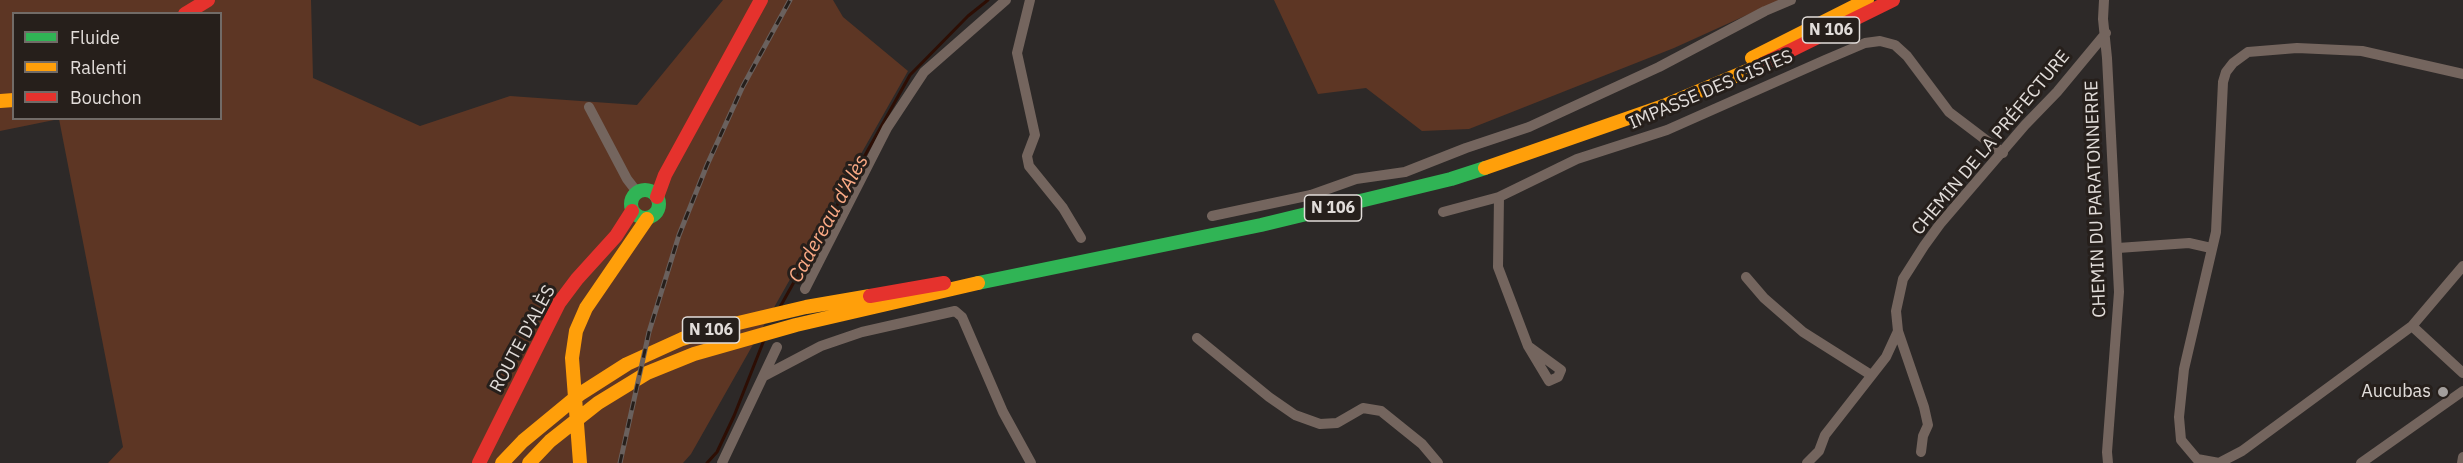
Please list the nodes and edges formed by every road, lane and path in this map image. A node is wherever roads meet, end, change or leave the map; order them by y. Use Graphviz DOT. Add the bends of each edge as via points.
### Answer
graph roads {
  1 [pos="208,0"];
  2 [pos="760,0"];
  3 [pos="1006,0"];
  4 [pos="1030,0"];
  5 [pos="1791,0"];
  6 [pos="1867,0"];
  7 [pos="1893,0"];
  8 [pos="2106,2"];
  9 [pos="188,12"];
  10 [pos="2106,33"];
  11 [pos="2463,74"];
  12 [pos="589,107"];
  13 [pos="1644,111"];
  14 [pos="2003,153"];
  15 [pos="647,193"];
  16 [pos="1499,197"];
  17 [pos="632,211"];
  18 [pos="1443,212"];
  19 [pos="1212,216"];
  20 [pos="647,219"];
  21 [pos="1081,238"];
  22 [pos="2118,248"];
  23 [pos="2211,248"];
  24 [pos="2463,266"];
  25 [pos="1013,275"];
  26 [pos="1746,277"];
  27 [pos="805,289"];
  28 [pos="2412,326"];
  29 [pos="1898,331"];
  30 [pos="1197,338"];
  31 [pos="1528,346"];
  32 [pos="777,347"];
  33 [pos="2463,373"];
  34 [pos="1871,375"];
  35 [pos="764,376"];
  36 [pos="2463,391"];
  37 [pos="1921,452"];
  38 [pos="2463,458"];
  39 [pos="479,463"];
  40 [pos="502,463"];
  41 [pos="529,463"];
  42 [pos="580,463"];
  43 [pos="722,463"];
  44 [pos="1031,463"];
  45 [pos="1438,463"];
  46 [pos="1807,463"];
  47 [pos="2108,463"];
  48 [pos="2361,463"];
  49 [pos="2462,463"];
  1 -- 9 [label="main road"];
  2 -- 15 [label="main road" via="664,175"];
  3 -- 27 [label="street" via="924,72 887,128"];
  4 -- 21 [label="street" via="1017,53 1035,135 1027,156 1029,166"];
  5 -- 19 [label="street" via="1659,68 1528,127 1405,172 1356,179 1311,195"];
  6 -- 13 [label="main road, N 106"];
  7 -- 13 [label="main road, N 106" via="1770,61"];
  8 -- 10 [label="street, CHEMIN DU PARATONNERRE"];
  10 -- 14 [label="street, CHEMIN DE LA PRÉFECTURE"];
  10 -- 22 [label="street, CHEMIN DU PARATONNERRE"];
  11 -- 23 [label="street" via="2362,51 2297,48 2248,52 2226,72 2223,82 2216,232"];
  12 -- 15 [label="street" via="627,179"];
  13 -- 25 [label="main road, N 106" via="1531,154 1422,187 1250,228"];
  14 -- 16 [label="street, IMPASSE DES CISTES" via="1949,112 1895,45 1880,41 1855,47 1667,130 1577,159"];
  14 -- 29 [label="street, CHEMIN DE LA PRÉFECTURE" via="1940,224 1903,279 1896,311"];
  15 -- 17 [label="main road, ROUTE D'ALÈS" via="630,203"];
  15 -- 20 [label="main road" via="658,211"];
  16 -- 18 [label="street, IMPASSE DES CISTES"];
  16 -- 31 [label="street" via="1498,267"];
  17 -- 20 [label="main road" via="638,218"];
  17 -- 39 [label="main road, ROUTE D'ALÈS" via="560,303"];
  20 -- 42 [label="main road" via="586,308 576,331 572,358"];
  22 -- 23 [label="street" via="2189,243"];
  22 -- 47 [label="street, CHEMIN DU PARATONNERRE"];
  23 -- 28 [label="street" via="2179,404 2181,440 2197,459 2219,463 2242,451"];
  24 -- 28 [label="street"];
  25 -- 40 [label="main road, N 106" via="948,282 806,307 717,328 627,364 575,398"];
  25 -- 41 [label="main road, N 106" via="762,334 694,354 620,388 577,418"];
  26 -- 34 [label="street" via="1803,332"];
  28 -- 33 [label="street"];
  29 -- 34 [label="street, CHEMIN DE LA PRÉFECTURE" via="1886,357"];
  29 -- 37 [label="street" via="1928,425"];
  30 -- 45 [label="street" via="1295,415 1320,424 1337,423 1363,408 1381,411 1422,444"];
  32 -- 35 [label="street"];
  34 -- 46 [label="street, CHEMIN DE LA PRÉFECTURE"];
  35 -- 43 [label="street"];
  35 -- 44 [label="street" via="821,346 862,332 958,311 1003,412"];
  36 -- 48 [label="street"];
  38 -- 49 [label="street"];
}
